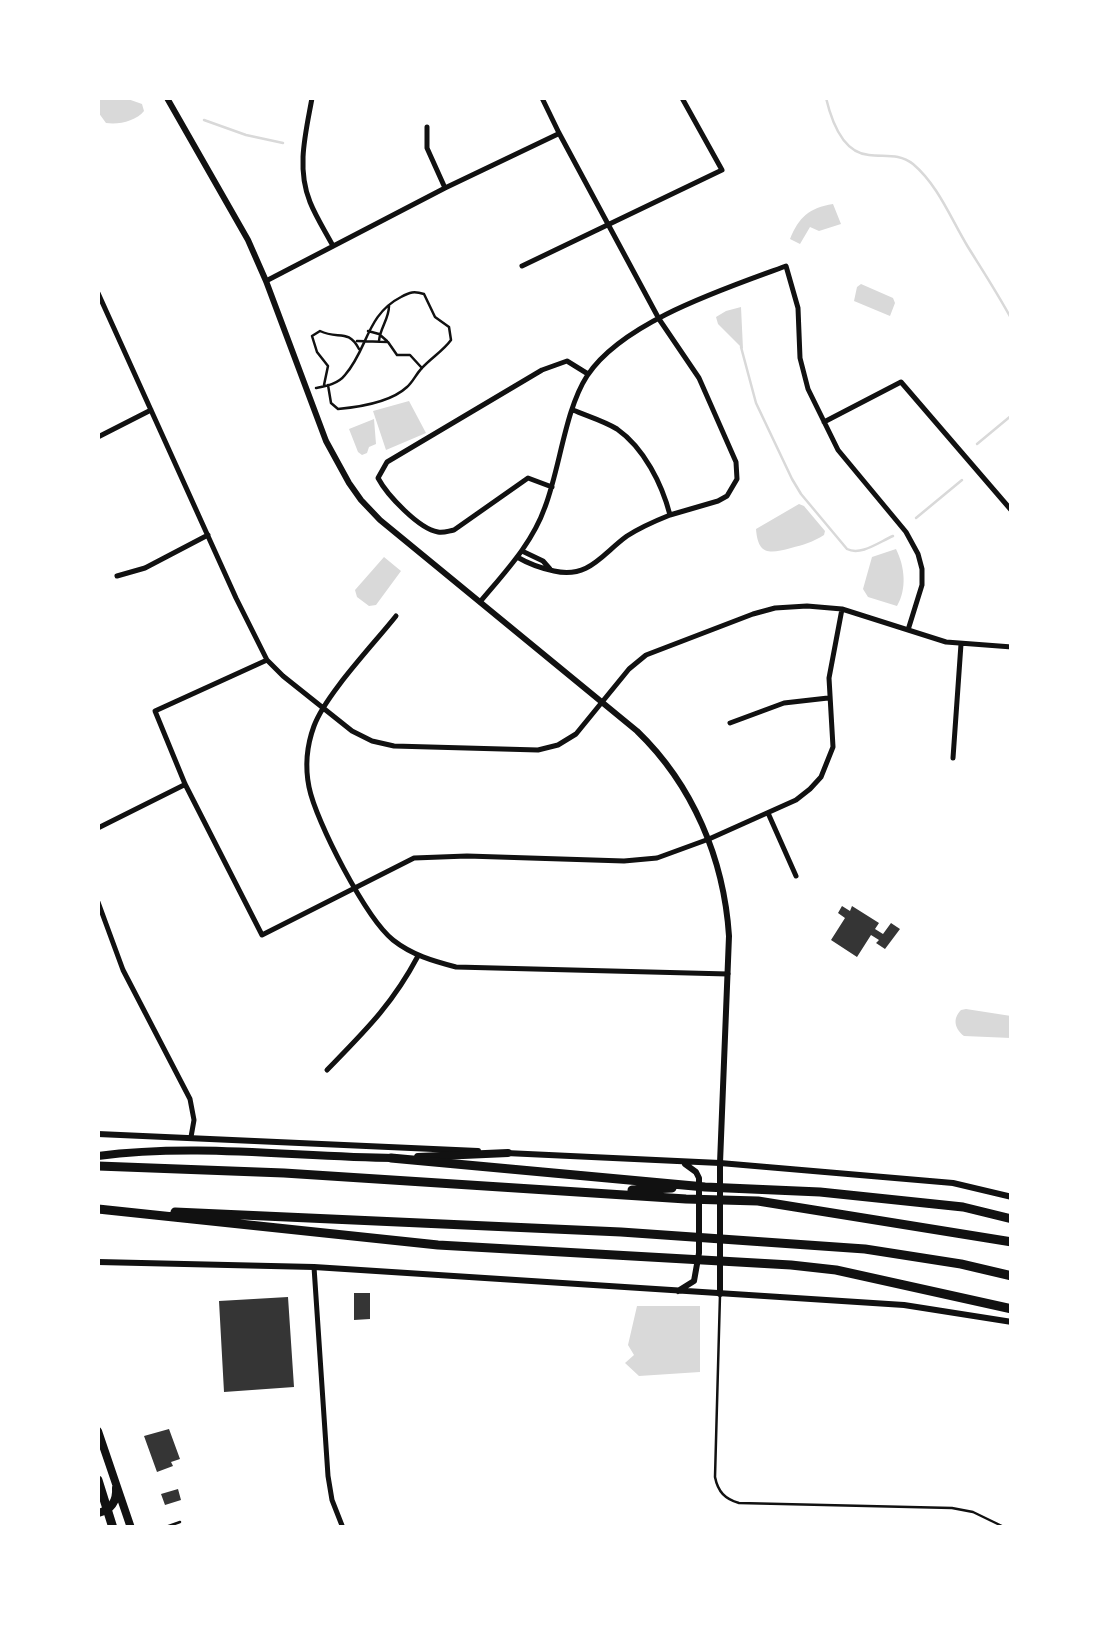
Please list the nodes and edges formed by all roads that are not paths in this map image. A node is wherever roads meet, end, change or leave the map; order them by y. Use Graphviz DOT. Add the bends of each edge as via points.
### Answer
graph roads {
  1 [pos="167,98"];
  2 [pos="312,98"];
  3 [pos="542,98"];
  4 [pos="682,98"];
  5 [pos="426,127"];
  6 [pos="558,133"];
  7 [pos="445,188"];
  8 [pos="609,225"];
  9 [pos="333,246"];
  10 [pos="522,266"];
  11 [pos="266,281"];
  12 [pos="98,295"];
  13 [pos="660,319"];
  14 [pos="588,374"];
  15 [pos="151,410"];
  16 [pos="573,410"];
  17 [pos="824,422"];
  18 [pos="98,436"];
  19 [pos="552,486"];
  20 [pos="1012,510"];
  21 [pos="670,515"];
  22 [pos="208,535"];
  23 [pos="520,554"];
  24 [pos="117,576"];
  25 [pos="480,602"];
  26 [pos="842,609"];
  27 [pos="396,616"];
  28 [pos="908,630"];
  29 [pos="961,644"];
  30 [pos="1012,647"];
  31 [pos="267,660"];
  32 [pos="829,698"];
  33 [pos="603,702"];
  34 [pos="322,708"];
  35 [pos="730,723"];
  36 [pos="953,758"];
  37 [pos="184,784"];
  38 [pos="768,814"];
  39 [pos="98,828"];
  40 [pos="709,839"];
  41 [pos="796,876"];
  42 [pos="354,887"];
  43 [pos="98,902"];
  44 [pos="418,956"];
  45 [pos="728,974"];
  46 [pos="327,1070"];
  47 [pos="98,1134"];
  48 [pos="191,1137"];
  49 [pos="508,1153"];
  50 [pos="98,1156"];
  51 [pos="391,1158"];
  52 [pos="680,1161"];
  53 [pos="720,1164"];
  54 [pos="98,1166"];
  55 [pos="702,1182"];
  56 [pos="587,1192"];
  57 [pos="1012,1197"];
  58 [pos="98,1209"];
  59 [pos="1012,1219"];
  60 [pos="1012,1242"];
  61 [pos="98,1262"];
  62 [pos="314,1267"];
  63 [pos="1012,1276"];
  64 [pos="678,1291"];
  65 [pos="720,1294"];
  66 [pos="1012,1309"];
  67 [pos="1012,1322"];
  68 [pos="98,1431"];
  69 [pos="115,1478"];
  70 [pos="98,1480"];
  71 [pos="98,1514"];
  72 [pos="180,1522"];
  73 [pos="113,1528"];
  74 [pos="130,1528"];
  75 [pos="163,1528"];
  76 [pos="343,1528"];
  77 [pos="1006,1528"];
  1 -- 11 [label="main road"];
  2 -- 9 [label="street" via="304,177"];
  3 -- 6 [label="street"];
  4 -- 8 [label="street" via="722,170"];
  5 -- 7 [label="street" via="427,148"];
  6 -- 7 [label="street"];
  6 -- 8 [label="street"];
  7 -- 9 [label="street"];
  8 -- 10 [label="street"];
  8 -- 13 [label="street"];
  9 -- 11 [label="street"];
  11 -- 25 [label="main road" via="326,441 349,484 380,520"];
  12 -- 15 [label="street"];
  13 -- 14 [label="street" via="613,347"];
  13 -- 17 [label="street" via="786,266 804,379"];
  13 -- 21 [label="street" via="699,378 738,472 733,490 718,502"];
  14 -- 16 [label="street"];
  14 -- 19 [label="street" via="567,360 542,370 387,462 378,478 405,510 440,532 454,530 528,478"];
  15 -- 18 [label="street"];
  15 -- 22 [label="street"];
  16 -- 19 [label="street"];
  16 -- 21 [label="street" via="630,440 657,479"];
  17 -- 20 [label="street" via="901,382"];
  17 -- 28 [label="street" via="846,461 915,546 922,585"];
  19 -- 23 [label="street"];
  21 -- 23 [label="street" via="581,572 552,571"];
  22 -- 24 [label="street"];
  22 -- 31 [label="street"];
  23 -- 25 [label="street"];
  25 -- 33 [label="main road"];
  26 -- 28 [label="street"];
  26 -- 32 [label="street"];
  26 -- 33 [label="street" via="764,611 655,650"];
  27 -- 34 [label="street"];
  28 -- 29 [label="street"];
  29 -- 30 [label="street"];
  29 -- 36 [label="street"];
  31 -- 34 [label="street"];
  31 -- 37 [label="street" via="156,711"];
  32 -- 35 [label="street" via="784,703"];
  32 -- 38 [label="street" via="833,740 825,770 802,796"];
  33 -- 34 [label="street" via="576,734 538,750 394,746 362,736"];
  33 -- 40 [label="main road" via="664,760"];
  34 -- 42 [label="street" via="307,757 309,790"];
  37 -- 39 [label="street"];
  37 -- 42 [label="street" via="262,935"];
  38 -- 40 [label="street"];
  38 -- 41 [label="street"];
  40 -- 42 [label="street" via="657,858 624,861 427,856"];
  40 -- 45 [label="main road" via="727,904"];
  42 -- 44 [label="street" via="377,924"];
  43 -- 48 [label="street" via="123,970 190,1099"];
  44 -- 45 [label="street" via="484,969"];
  44 -- 46 [label="street" via="387,1006"];
  45 -- 53 [label="main road"];
  47 -- 48 [label="main road"];
  48 -- 49 [label="main road"];
  49 -- 51 [label="main road"];
  49 -- 52 [label="main road"];
  50 -- 51 [label="main road" via="181,1149"];
  51 -- 55 [label="highway"];
  52 -- 53 [label="main road"];
  52 -- 55 [label="main road"];
  53 -- 57 [label="main road" via="953,1183"];
  53 -- 65 [label="main road"];
  54 -- 56 [label="highway"];
  55 -- 56 [label="highway"];
  55 -- 59 [label="highway" via="962,1207"];
  55 -- 64 [label="main road" via="694,1281"];
  56 -- 60 [label="highway" via="758,1201"];
  58 -- 63 [label="highway" via="864,1248"];
  58 -- 66 [label="highway" via="438,1245 791,1265"];
  61 -- 62 [label="main road"];
  62 -- 64 [label="main road"];
  62 -- 76 [label="street" via="329,1487"];
  64 -- 65 [label="main road"];
  65 -- 67 [label="main road" via="904,1304"];
  65 -- 77 [label="lane" via="715,1471 726,1498 952,1508"];
  68 -- 69 [label="main road"];
  69 -- 71 [label="main road" via="114,1501"];
  69 -- 74 [label="main road"];
  70 -- 73 [label="highway"];
  72 -- 75 [label="lane"];
}
